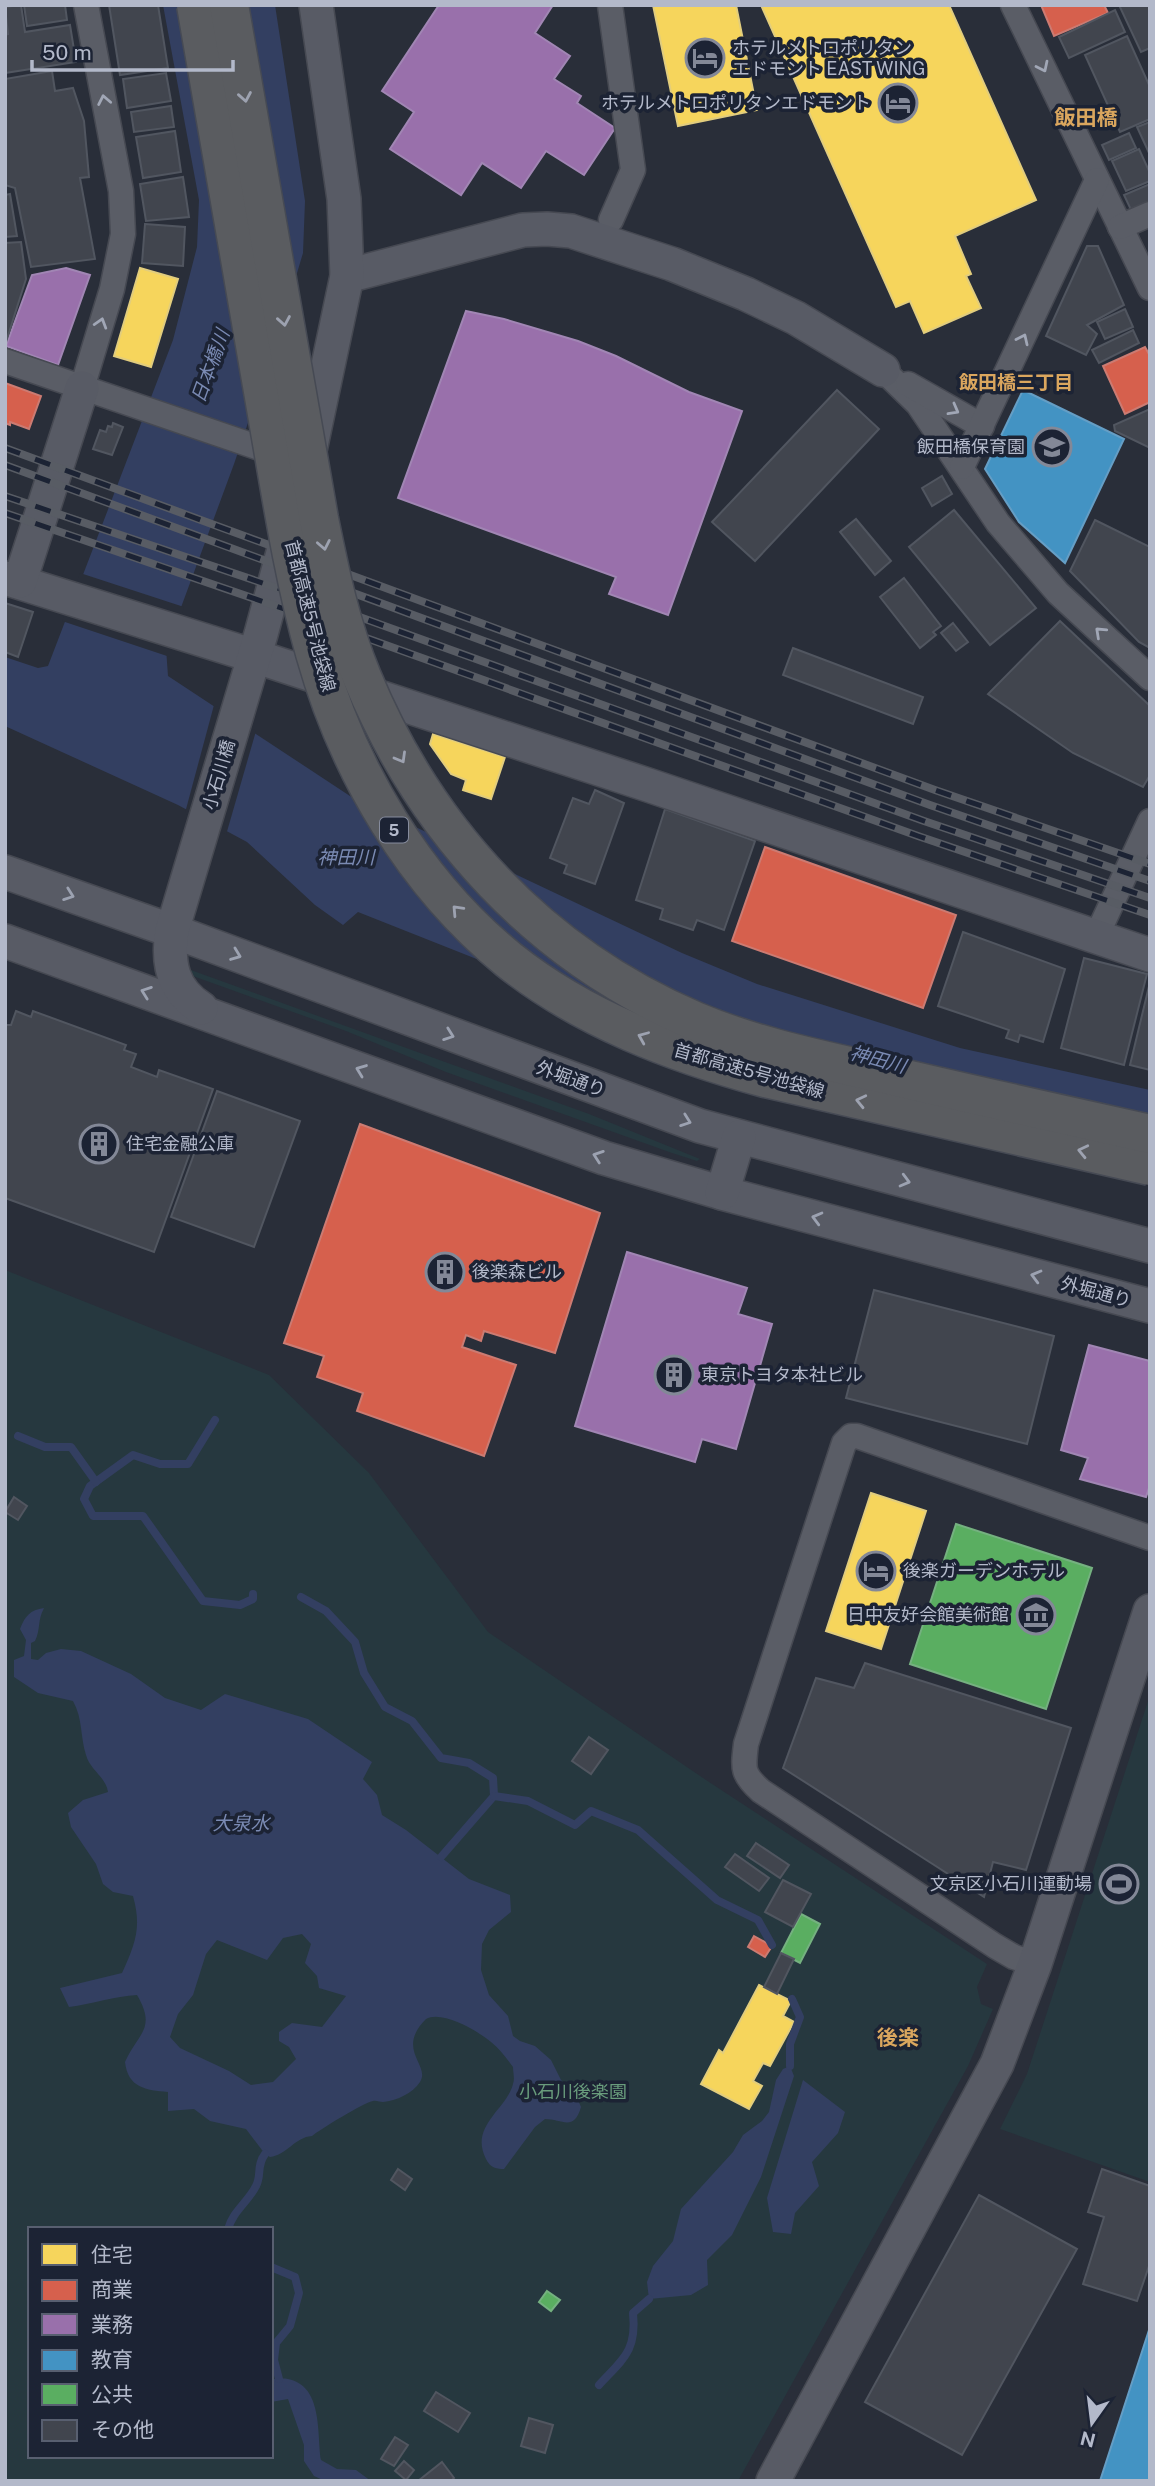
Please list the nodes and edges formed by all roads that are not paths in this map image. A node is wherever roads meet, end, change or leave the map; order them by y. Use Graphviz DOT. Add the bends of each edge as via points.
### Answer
graph roads {
  1 [pos="86,5"];
  2 [pos="196,5"];
  3 [pos="229,5"];
  4 [pos="316,5"];
  5 [pos="610,5"];
  6 [pos="1013,5"];
  7 [pos="1097,180"];
  8 [pos="1150,214"];
  9 [pos="611,220"];
  10 [pos="1120,228"];
  11 [pos="347,276"];
  12 [pos="1150,288"];
  13 [pos="5,362"];
  14 [pos="883,370"];
  15 [pos="82,388"];
  16 [pos="982,426"];
  17 [pos="307,464"];
  18 [pos="962,467"];
  19 [pos="13,580"];
  20 [pos="254,656"];
  21 [pos="1150,678"];
  22 [pos="1150,821"];
  23 [pos="5,872"];
  24 [pos="172,931"];
  25 [pos="1097,937"];
  26 [pos="5,941"];
  27 [pos="1150,955"];
  28 [pos="211,1014"];
  29 [pos="1150,1134"];
  30 [pos="739,1137"];
  31 [pos="1150,1166"];
  32 [pos="722,1193"];
  33 [pos="1150,1246"];
  34 [pos="1150,1306"];
  35 [pos="1150,1538"];
  36 [pos="1150,1611"];
  37 [pos="1035,1964"];
  38 [pos="773,2481"];
  15 -- 1 [label="street, one-way" via="123,234 121,191"];
  31 -- 2 [label="highway, 首都高速5号池袋線 / 5, one-way, bridge" via="776,1081 648,1040 533,978 486,939 438,889 372,794 316,654 285,518"];
  3 -- 29 [label="highway, 首都高速5号池袋線 / 5, one-way, bridge" via="337,599 376,709 410,773 469,857 518,907 573,952 633,991 697,1022 829,1062"];
  4 -- 11 [label="street, 小石川橋" via="344,199"];
  5 -- 9 [label="street" via="633,170"];
  6 -- 7 [label="street, one-way"];
  7 -- 10 [label="street"];
  16 -- 7 [label="street, one-way"];
  8 -- 10 [label="street"];
  10 -- 12 [label="street"];
  11 -- 14 [label="street" via="523,230 571,231 746,294"];
  11 -- 17 [label="street, 小石川橋"];
  13 -- 15 [label="street"];
  14 -- 16 [label="street, one-way"];
  14 -- 18 [label="street" via="918,404"];
  15 -- 17 [label="street"];
  15 -- 19 [label="street"];
  16 -- 18 [label="street"];
  17 -- 20 [label="street, 小石川橋"];
  21 -- 18 [label="street, one-way" via="1058,593 999,523"];
  19 -- 20 [label="street"];
  20 -- 24 [label="street, 小石川橋"];
  20 -- 25 [label="street"];
  22 -- 25 [label="street"];
  23 -- 24 [label="street, 外堀通り, one-way"];
  24 -- 28 [label="street, 小石川橋" via="169,948 174,978 189,1001"];
  24 -- 30 [label="street, 外堀通り, one-way"];
  25 -- 27 [label="street"];
  28 -- 26 [label="street, 外堀通り, one-way"];
  32 -- 28 [label="street, 外堀通り, one-way" via="604,1158"];
  30 -- 32 [label="street"];
  30 -- 33 [label="street, 外堀通り, one-way"];
  34 -- 32 [label="street, 外堀通り, one-way"];
  35 -- 37 [label="street" via="852,1436 844,1443 746,1744 743,1770 761,1791 995,1946"];
  36 -- 37 [label="street"];
  37 -- 38 [label="street" via="997,2064"];
}
